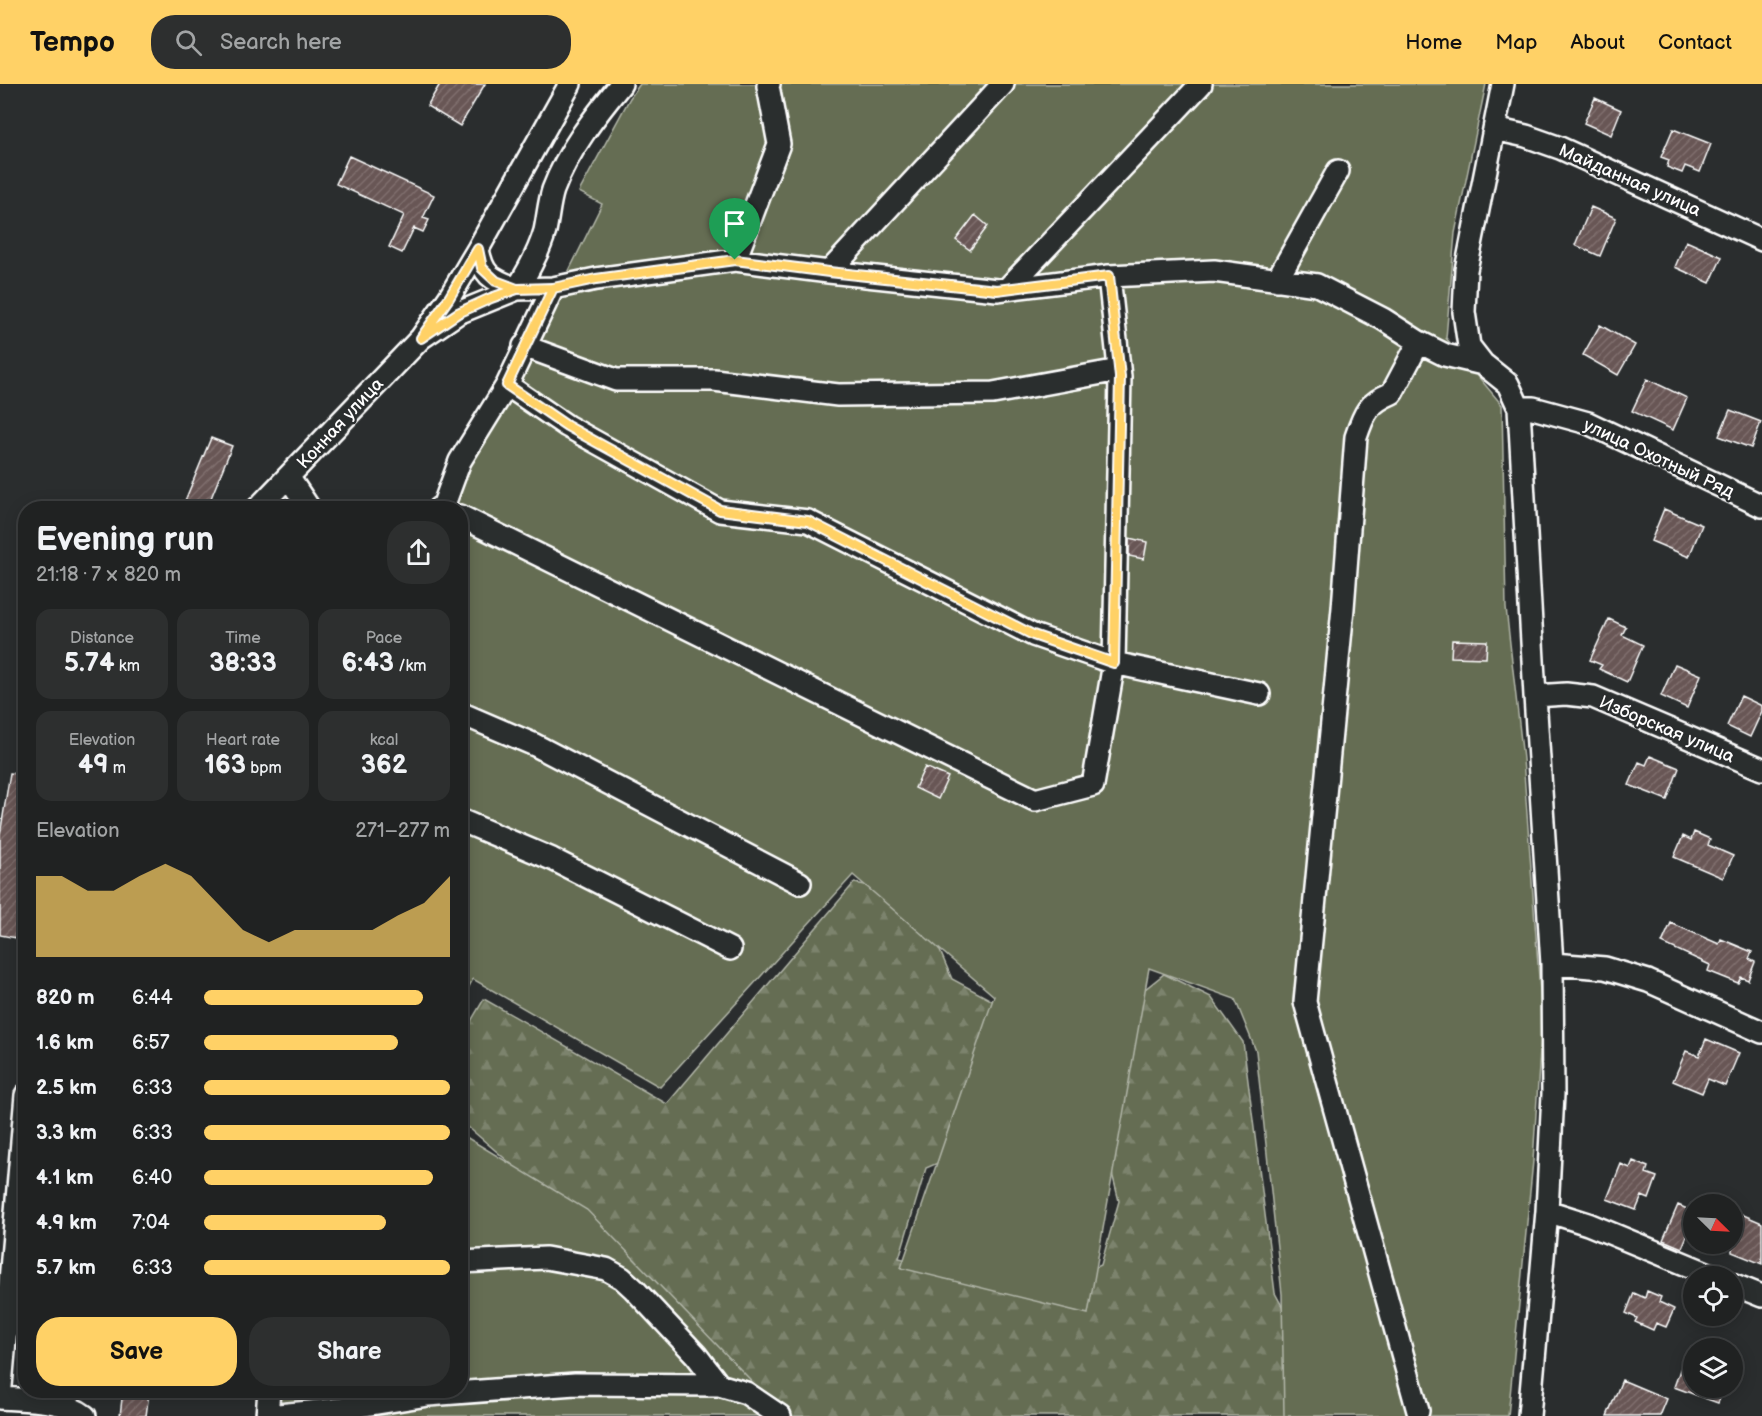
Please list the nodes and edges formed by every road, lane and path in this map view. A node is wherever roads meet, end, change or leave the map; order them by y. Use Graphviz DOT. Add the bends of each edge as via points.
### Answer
graph roads {
  1 [pos="570,84"];
  2 [pos="621,84"];
  3 [pos="769,84"];
  4 [pos="1003,84"];
  5 [pos="1201,84"];
  6 [pos="1503,84"];
  7 [pos="1494,129"];
  8 [pos="1338,171"];
  9 [pos="1762,240"];
  10 [pos="478,249"];
  11 [pos="735,260"];
  12 [pos="829,272"];
  13 [pos="1109,276"];
  14 [pos="1277,280"];
  15 [pos="553,288"];
  16 [pos="1008,288"];
  17 [pos="517,289"];
  18 [pos="421,338"];
  19 [pos="1419,342"];
  20 [pos="524,346"];
  21 [pos="1484,364"];
  22 [pos="1119,370"];
  23 [pos="507,385"];
  24 [pos="1519,408"];
  25 [pos="289,478"];
  26 [pos="265,501"];
  27 [pos="304,501"];
  28 [pos="449,501"];
  29 [pos="1762,506"];
  30 [pos="468,520"];
  31 [pos="1114,663"];
  32 [pos="1258,694"];
  33 [pos="1534,696"];
  34 [pos="468,716"];
  35 [pos="1762,769"];
  36 [pos="468,823"];
  37 [pos="800,883"];
  38 [pos="730,949"];
  39 [pos="1552,964"];
  40 [pos="1762,1032"];
  41 [pos="18,1188"];
  42 [pos="1547,1211"];
  43 [pos="468,1262"];
  44 [pos="1690,1266"];
  45 [pos="1743,1288"];
  46 [pos="1762,1296"];
  47 [pos="719,1385"];
  48 [pos="468,1392"];
  49 [pos="0,1398"];
  50 [pos="268,1398"];
  51 [pos="409,1398"];
  52 [pos="1418,1411"];
  53 [pos="85,1416"];
  54 [pos="267,1416"];
  55 [pos="780,1416"];
  56 [pos="1529,1416"];
  1 -- 10 [label="street"];
  2 -- 17 [label="street" via="569,156 553,190 535,260"];
  3 -- 11 [label="street" via="779,144"];
  4 -- 12 [label="street"];
  5 -- 16 [label="street"];
  6 -- 7 [label="street"];
  7 -- 9 [label="street, Майданная улица" via="1560,148"];
  7 -- 21 [label="street" via="1466,270 1464,312 1469,346"];
  8 -- 14 [label="street"];
  10 -- 17 [label="street" via="482,268 496,281"];
  10 -- 18 [label="street"];
  11 -- 12 [label="street"];
  11 -- 15 [label="street"];
  12 -- 16 [label="street"];
  13 -- 14 [label="street" via="1214,271"];
  13 -- 16 [label="street"];
  13 -- 22 [label="street"];
  14 -- 19 [label="street" via="1317,285 1383,318"];
  15 -- 17 [label="street"];
  15 -- 20 [label="street"];
  17 -- 18 [label="street" via="458,313"];
  18 -- 25 [label="street, Конная улица"];
  19 -- 21 [label="street" via="1445,356"];
  19 -- 52 [label="street" via="1392,393 1376,400 1362,417 1356,437 1305,1002"];
  20 -- 22 [label="street" via="616,380 714,380 838,395 993,393"];
  20 -- 23 [label="street"];
  21 -- 24 [label="street" via="1508,384"];
  22 -- 31 [label="street"];
  23 -- 28 [label="street" via="460,461"];
  23 -- 31 [label="street" via="567,426 720,510 808,521 1033,635"];
  24 -- 29 [label="street, улица Охотный Ряд" via="1588,423"];
  24 -- 33 [label="street"];
  25 -- 26 [label="street, Конная улица"];
  25 -- 27 [label="street"];
  30 -- 31 [label="street" via="1035,800 1093,785"];
  31 -- 32 [label="street"];
  33 -- 35 [label="street, Изборская улица" via="1593,697"];
  33 -- 39 [label="street"];
  34 -- 37 [label="street" via="535,745"];
  36 -- 38 [label="street" via="552,859"];
  39 -- 40 [label="street" via="1605,968 1648,981"];
  39 -- 42 [label="street" via="1553,1094"];
  41 -- 49 [label="street"];
  42 -- 44 [label="street"];
  42 -- 56 [label="street"];
  43 -- 47 [label="street" via="546,1258 606,1269 634,1290 696,1354"];
  45 -- 46 [label="street"];
  47 -- 48 [label="street" via="575,1384"];
  47 -- 55 [label="street" via="746,1393"];
  49 -- 53 [label="street" via="52,1403 76,1409"];
  50 -- 54 [label="street"];
  51 -- 54 [label="street"];
}
